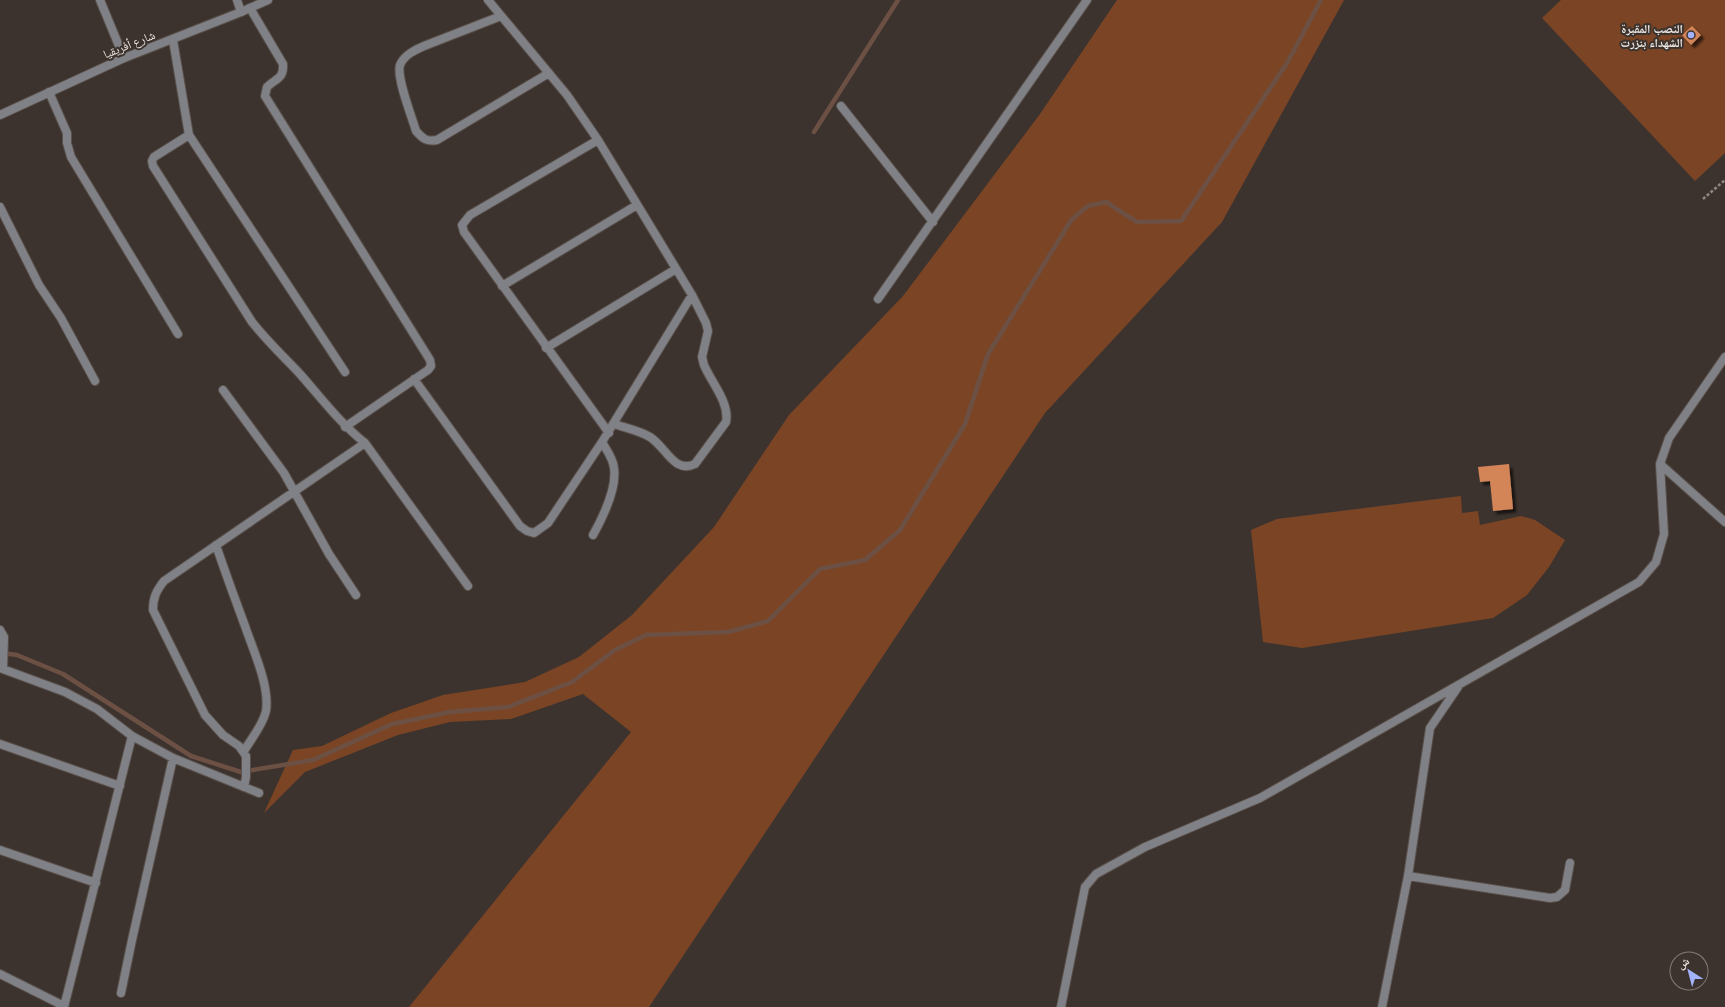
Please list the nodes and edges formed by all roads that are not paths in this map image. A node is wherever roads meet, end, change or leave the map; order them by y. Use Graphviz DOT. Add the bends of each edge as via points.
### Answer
graph roads {
  1 [pos="100,0"];
  2 [pos="238,0"];
  3 [pos="268,0"];
  4 [pos="488,0"];
  5 [pos="1088,0"];
  6 [pos="250,8"];
  7 [pos="241,12"];
  8 [pos="501,16"];
  9 [pos="173,40"];
  10 [pos="124,58"];
  11 [pos="550,73"];
  12 [pos="49,92"];
  13 [pos="841,106"];
  14 [pos="0,115"];
  15 [pos="189,135"];
  16 [pos="598,140"];
  17 [pos="637,205"];
  18 [pos="0,207"];
  19 [pos="933,222"];
  20 [pos="676,269"];
  21 [pos="502,286"];
  22 [pos="692,295"];
  23 [pos="878,299"];
  24 [pos="178,334"];
  25 [pos="546,348"];
  26 [pos="1725,357"];
  27 [pos="345,372"];
  28 [pos="414,379"];
  29 [pos="95,381"];
  30 [pos="223,390"];
  31 [pos="617,425"];
  32 [pos="345,427"];
  33 [pos="609,432"];
  34 [pos="602,442"];
  35 [pos="365,443"];
  36 [pos="1660,464"];
  37 [pos="295,491"];
  38 [pos="1725,522"];
  39 [pos="593,535"];
  40 [pos="216,545"];
  41 [pos="468,586"];
  42 [pos="356,595"];
  43 [pos="0,630"];
  44 [pos="1,669"];
  45 [pos="1459,684"];
  46 [pos="132,736"];
  47 [pos="0,744"];
  48 [pos="245,753"];
  49 [pos="173,758"];
  50 [pos="120,786"];
  51 [pos="244,787"];
  52 [pos="259,793"];
  53 [pos="0,850"];
  54 [pos="1570,863"];
  55 [pos="1408,876"];
  56 [pos="96,883"];
  57 [pos="0,974"];
  58 [pos="121,993"];
  59 [pos="64,1007"];
  60 [pos="1061,1007"];
  61 [pos="1382,1007"];
  1 -- 10 [label="street"];
  2 -- 7 [label="street"];
  3 -- 6 [label="street, شارع أفريقيا"];
  4 -- 8 [label="street"];
  5 -- 19 [label="street"];
  6 -- 7 [label="street, شارع أفريقيا"];
  6 -- 28 [label="street" via="283,64 281,76 267,87 265,96 427,354 431,366"];
  7 -- 9 [label="street, شارع أفريقيا"];
  8 -- 11 [label="street"];
  8 -- 11 [label="street" via="412,51 405,57 400,65 399,76 416,131 428,141 437,140"];
  9 -- 10 [label="street, شارع أفريقيا"];
  9 -- 15 [label="street"];
  10 -- 12 [label="street, شارع أفريقيا"];
  11 -- 16 [label="street"];
  12 -- 14 [label="street, شارع أفريقيا"];
  12 -- 24 [label="street" via="67,133 71,157"];
  13 -- 19 [label="street"];
  15 -- 27 [label="street"];
  15 -- 32 [label="street" via="154,157 152,166 252,322"];
  16 -- 17 [label="street"];
  16 -- 21 [label="street" via="470,215 463,222 464,232"];
  17 -- 20 [label="street"];
  17 -- 21 [label="street"];
  18 -- 29 [label="street" via="39,285 61,318"];
  19 -- 23 [label="street"];
  20 -- 22 [label="street"];
  20 -- 25 [label="street"];
  21 -- 25 [label="street"];
  22 -- 31 [label="street"];
  22 -- 31 [label="street" via="708,331 702,357 726,406 726,422 695,464 689,467 679,466 650,436"];
  25 -- 33 [label="street"];
  26 -- 36 [label="street" via="1669,438"];
  28 -- 32 [label="street"];
  28 -- 34 [label="street" via="520,526 528,531 534,533 548,523"];
  30 -- 37 [label="street"];
  31 -- 33 [label="street"];
  32 -- 35 [label="street"];
  33 -- 34 [label="street"];
  34 -- 39 [label="street" via="611,456 615,476 606,508"];
  35 -- 37 [label="street"];
  35 -- 41 [label="street"];
  36 -- 38 [label="street"];
  36 -- 45 [label="street" via="1664,534 1656,562 1639,582"];
  37 -- 40 [label="street"];
  37 -- 42 [label="street" via="329,554"];
  40 -- 48 [label="street" via="264,685 265,713"];
  40 -- 48 [label="street" via="164,581 153,600 153,610 205,715 223,735"];
  43 -- 44 [label="street" via="4,637"];
  44 -- 46 [label="street" via="65,692 97,709"];
  45 -- 55 [label="street" via="1430,728"];
  45 -- 60 [label="street" via="1260,798 1145,847 1096,874 1085,887"];
  46 -- 49 [label="street"];
  46 -- 50 [label="street"];
  47 -- 50 [label="street"];
  48 -- 51 [label="street"];
  49 -- 51 [label="street"];
  49 -- 58 [label="street"];
  50 -- 56 [label="street"];
  51 -- 52 [label="street"];
  53 -- 56 [label="street"];
  54 -- 55 [label="street" via="1566,890 1557,897 1550,898"];
  55 -- 61 [label="street"];
  56 -- 59 [label="street"];
  57 -- 59 [label="street"];
}
